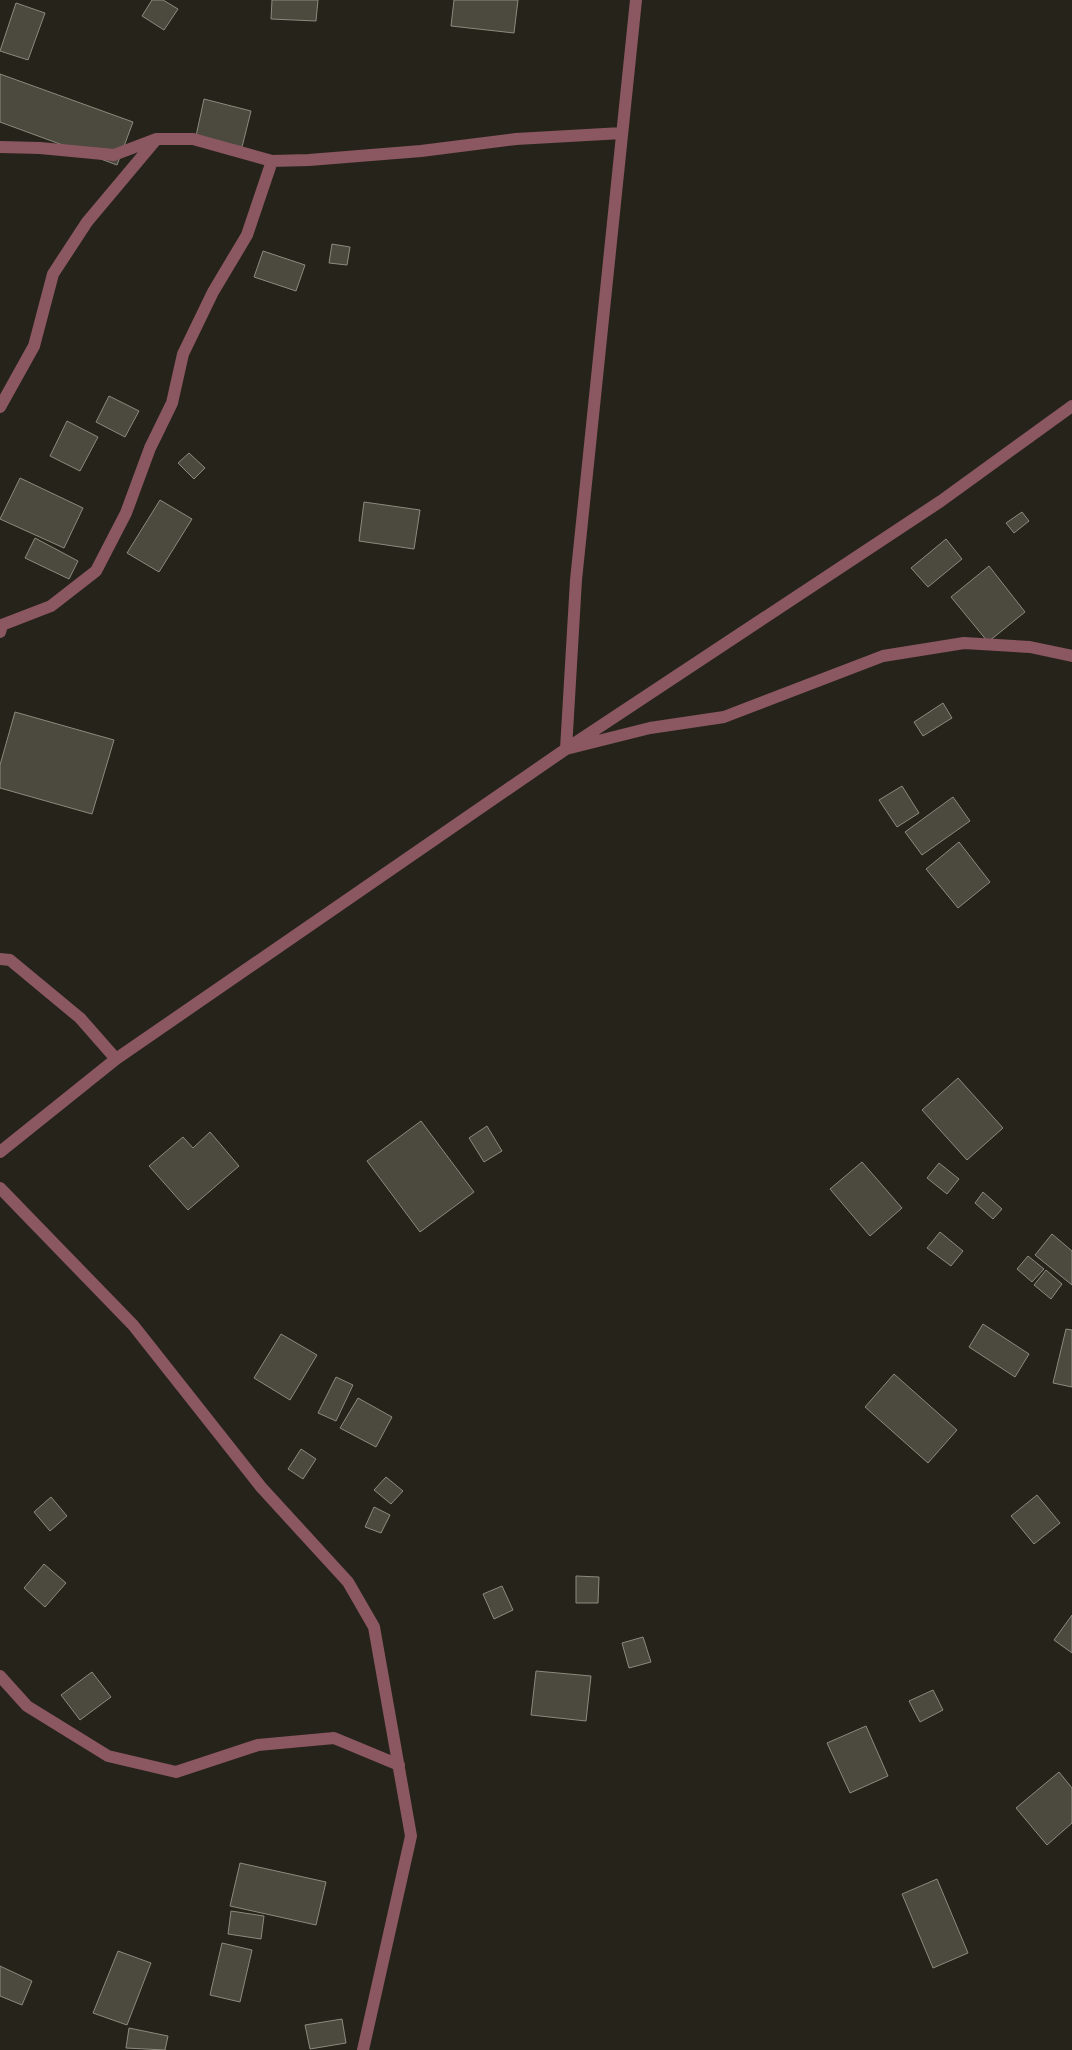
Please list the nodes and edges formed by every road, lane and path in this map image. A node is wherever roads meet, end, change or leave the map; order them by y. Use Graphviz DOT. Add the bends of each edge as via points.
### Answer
graph roads {
  1 [pos="636,0"];
  2 [pos="622,133"];
  3 [pos="156,139"];
  4 [pos="0,147"];
  5 [pos="272,161"];
  6 [pos="1072,406"];
  7 [pos="0,407"];
  8 [pos="0,632"];
  9 [pos="1072,656"];
  10 [pos="566,749"];
  11 [pos="0,959"];
  12 [pos="116,1060"];
  13 [pos="0,1152"];
  14 [pos="0,1188"];
  15 [pos="0,1676"];
  16 [pos="398,1765"];
  17 [pos="363,2050"];
  1 -- 2 [label="street"];
  2 -- 5 [label="street"];
  2 -- 10 [label="street" via="576,580"];
  3 -- 4 [label="street" via="114,155"];
  3 -- 5 [label="street" via="193,139"];
  3 -- 7 [label="street" via="87,222 53,274 34,346"];
  5 -- 8 [label="street" via="247,235 213,292 183,354 172,403 150,448 126,513 96,571 51,606 2,625"];
  6 -- 10 [label="street" via="941,501"];
  9 -- 10 [label="street" via="1030,647 964,643 883,656 724,717 650,728"];
  10 -- 12 [label="street"];
  11 -- 12 [label="street" via="10,960 80,1018"];
  12 -- 13 [label="street"];
  14 -- 16 [label="street" via="133,1325 261,1487 348,1582 374,1627"];
  15 -- 16 [label="street" via="27,1706 108,1756 176,1772 258,1745 334,1738"];
  16 -- 17 [label="street" via="411,1836"];
}
